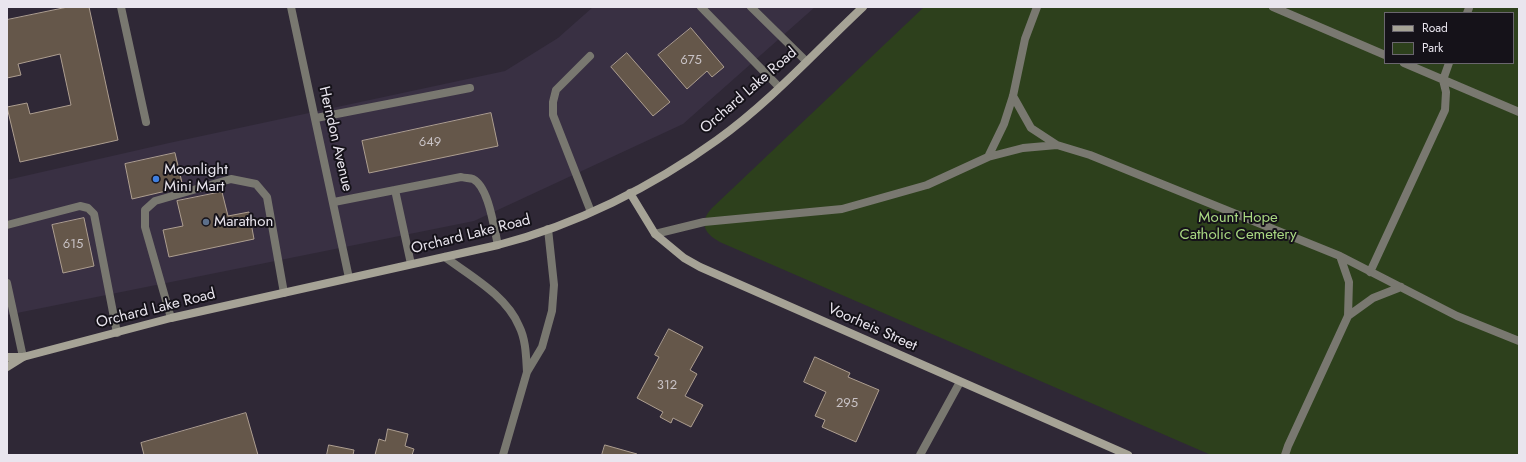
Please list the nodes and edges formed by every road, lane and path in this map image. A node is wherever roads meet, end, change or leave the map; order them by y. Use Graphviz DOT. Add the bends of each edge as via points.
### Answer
graph roads {
  1 [pos="122,7"];
  2 [pos="291,7"];
  3 [pos="701,7"];
  4 [pos="751,7"];
  5 [pos="862,7"];
  6 [pos="1037,7"];
  7 [pos="1273,7"];
  8 [pos="1384,55"];
  9 [pos="590,56"];
  10 [pos="806,61"];
  11 [pos="1406,64"];
  12 [pos="1449,64"];
  13 [pos="1443,80"];
  14 [pos="779,87"];
  15 [pos="470,88"];
  16 [pos="1013,96"];
  17 [pos="1519,112"];
  18 [pos="316,118"];
  19 [pos="146,122"];
  20 [pos="1057,145"];
  21 [pos="988,157"];
  22 [pos="396,190"];
  23 [pos="630,193"];
  24 [pos="334,202"];
  25 [pos="591,212"];
  26 [pos="7,225"];
  27 [pos="548,229"];
  28 [pos="655,234"];
  29 [pos="498,245"];
  30 [pos="445,256"];
  31 [pos="1340,256"];
  32 [pos="411,264"];
  33 [pos="1370,272"];
  34 [pos="349,278"];
  35 [pos="7,283"];
  36 [pos="1401,287"];
  37 [pos="284,293"];
  38 [pos="1348,316"];
  39 [pos="170,318"];
  40 [pos="117,332"];
  41 [pos="1519,341"];
  42 [pos="7,357"];
  43 [pos="23,357"];
  44 [pos="7,367"];
  45 [pos="527,372"];
  46 [pos="960,382"];
  47 [pos="503,455"];
  48 [pos="920,455"];
  49 [pos="1128,455"];
  50 [pos="1285,455"];
  1 -- 19 [label="street"];
  2 -- 18 [label="street, Herndon Avenue"];
  3 -- 14 [label="street"];
  4 -- 10 [label="street"];
  5 -- 10 [label="main road, Orchard Lake Road"];
  6 -- 16 [label="street" via="1025,39"];
  7 -- 8 [label="street"];
  9 -- 25 [label="street" via="556,90 553,115"];
  10 -- 14 [label="main road, Orchard Lake Road"];
  11 -- 13 [label="street"];
  12 -- 13 [label="street"];
  13 -- 17 [label="street"];
  13 -- 33 [label="street" via="1446,92 1445,110"];
  14 -- 23 [label="main road, Orchard Lake Road" via="718,139 672,170"];
  15 -- 18 [label="street"];
  16 -- 20 [label="street" via="1031,128"];
  16 -- 21 [label="street" via="1004,124"];
  18 -- 24 [label="street, Herndon Avenue"];
  20 -- 21 [label="street" via="1023,148"];
  20 -- 31 [label="street" via="1090,155"];
  21 -- 28 [label="street" via="927,185 842,209 704,222"];
  22 -- 24 [label="street"];
  22 -- 29 [label="street" via="461,177 473,179 482,187"];
  22 -- 32 [label="street"];
  23 -- 25 [label="main road, Orchard Lake Road"];
  23 -- 28 [label="main road, Voorheis Street"];
  24 -- 34 [label="street, Herndon Avenue"];
  25 -- 27 [label="main road, Orchard Lake Road"];
  26 -- 40 [label="street" via="80,206 88,208 94,214"];
  27 -- 29 [label="main road, Orchard Lake Road"];
  27 -- 45 [label="street" via="554,301 542,346"];
  28 -- 46 [label="main road, Voorheis Street" via="684,258 700,267"];
  29 -- 30 [label="main road, Orchard Lake Road"];
  30 -- 32 [label="main road, Orchard Lake Road"];
  30 -- 45 [label="street" via="497,297 514,316 523,337"];
  31 -- 33 [label="street"];
  31 -- 38 [label="street" via="1349,282"];
  32 -- 34 [label="main road, Orchard Lake Road"];
  33 -- 36 [label="street"];
  34 -- 37 [label="main road, Orchard Lake Road"];
  35 -- 43 [label="street"];
  36 -- 38 [label="street" via="1373,298"];
  36 -- 41 [label="street" via="1458,316"];
  37 -- 39 [label="main road, Orchard Lake Road"];
  37 -- 39 [label="street" via="267,197 256,184 231,179 155,201 145,210 145,227"];
  38 -- 50 [label="street"];
  39 -- 40 [label="main road, Orchard Lake Road"];
  40 -- 43 [label="main road, Orchard Lake Road"];
  42 -- 43 [label="main road, Orchard Lake Road"];
  43 -- 44 [label="main road, Orchard Lake Road"];
  45 -- 47 [label="street"];
  46 -- 48 [label="street"];
  46 -- 49 [label="main road, Voorheis Street"];
}
